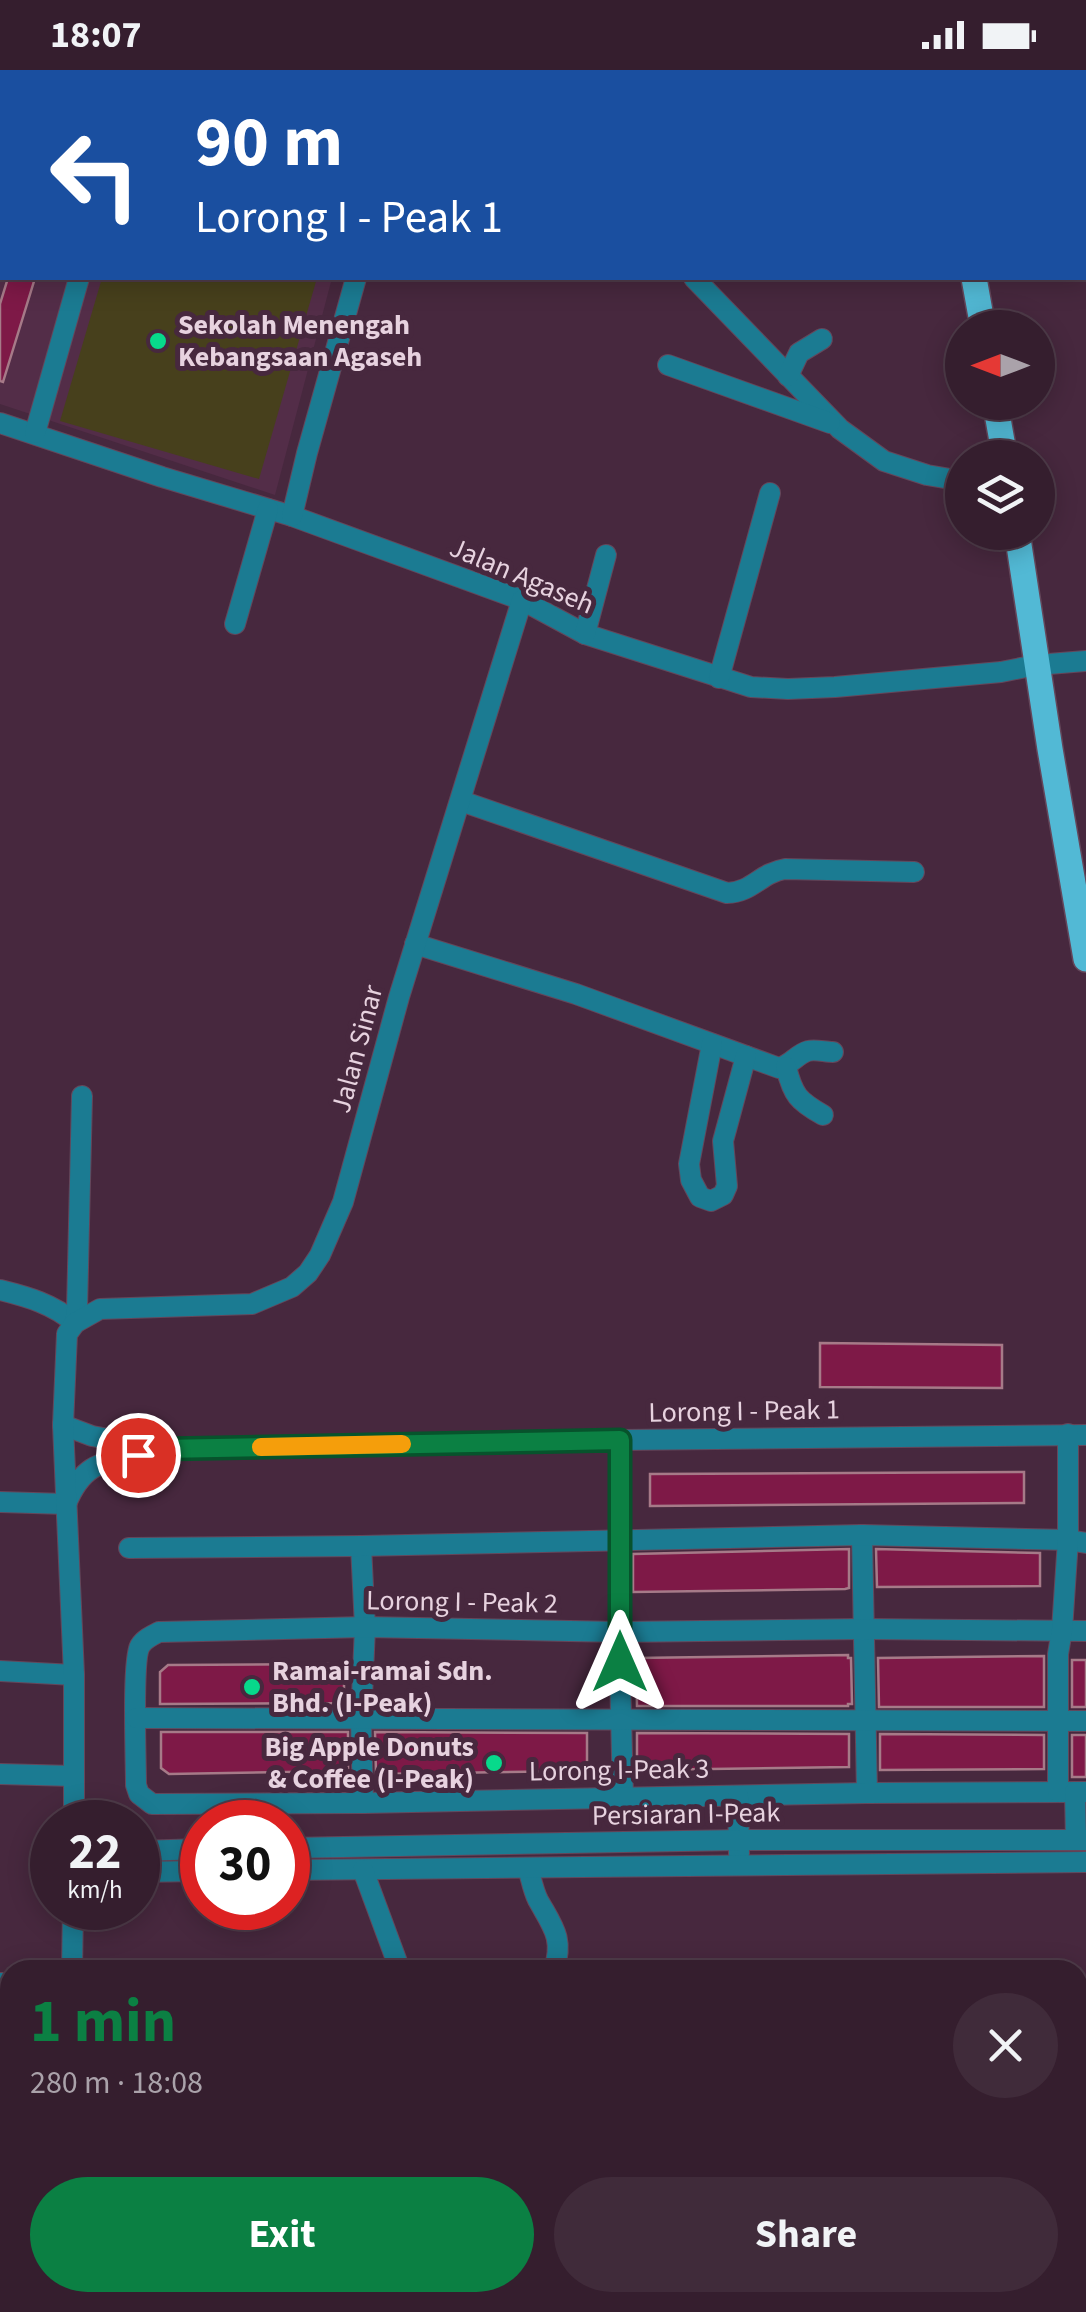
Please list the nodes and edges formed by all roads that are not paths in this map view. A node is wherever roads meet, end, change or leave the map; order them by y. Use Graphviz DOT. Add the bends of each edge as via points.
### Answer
graph roads {
  1 [pos="78,280"];
  2 [pos="355,280"];
  3 [pos="696,280"];
  4 [pos="974,280"];
  5 [pos="979,310"];
  6 [pos="822,338"];
  7 [pos="668,365"];
  8 [pos="788,376"];
  9 [pos="0,422"];
  10 [pos="836,425"];
  11 [pos="35,433"];
  12 [pos="945,478"];
  13 [pos="770,493"];
  14 [pos="268,509"];
  15 [pos="292,516"];
  16 [pos="1019,550"];
  17 [pos="606,556"];
  18 [pos="522,600"];
  19 [pos="235,624"];
  20 [pos="585,634"];
  21 [pos="1086,661"];
  22 [pos="1036,665"];
  23 [pos="718,678"];
  24 [pos="461,801"];
  25 [pos="914,872"];
  26 [pos="416,944"];
  27 [pos="1086,959"];
  28 [pos="712,1044"];
  29 [pos="833,1052"];
  30 [pos="746,1056"];
  31 [pos="786,1067"];
  32 [pos="82,1096"];
  33 [pos="823,1116"];
  34 [pos="0,1290"];
  35 [pos="75,1323"];
  36 [pos="63,1424"];
  37 [pos="1077,1435"];
  38 [pos="620,1440"];
  39 [pos="163,1449"];
  40 [pos="0,1502"];
  41 [pos="66,1504"];
  42 [pos="862,1534"];
  43 [pos="619,1538"];
  44 [pos="1077,1541"];
  45 [pos="361,1546"];
  46 [pos="130,1548"];
  47 [pos="365,1628"];
  48 [pos="864,1630"];
  49 [pos="1062,1630"];
  50 [pos="1086,1631"];
  51 [pos="620,1632"];
  52 [pos="0,1672"];
  53 [pos="74,1674"];
  54 [pos="136,1718"];
  55 [pos="864,1718"];
  56 [pos="360,1720"];
  57 [pos="620,1720"];
  58 [pos="1059,1720"];
  59 [pos="1086,1720"];
  60 [pos="0,1774"];
  61 [pos="74,1785"];
  62 [pos="1073,1792"];
  63 [pos="867,1793"];
  64 [pos="623,1796"];
  65 [pos="738,1796"];
  66 [pos="74,1800"];
  67 [pos="77,1800"];
  68 [pos="364,1803"];
  69 [pos="180,1806"];
  70 [pos="310,1808"];
  71 [pos="740,1840"];
  72 [pos="1081,1840"];
  73 [pos="310,1848"];
  74 [pos="1086,1862"];
  75 [pos="739,1866"];
  76 [pos="528,1868"];
  77 [pos="310,1870"];
  78 [pos="362,1870"];
  79 [pos="73,1930"];
  80 [pos="72,1960"];
  81 [pos="396,1960"];
  82 [pos="556,1960"];
  1 -- 11 [label="street"];
  2 -- 15 [label="street"];
  3 -- 8 [label="street"];
  4 -- 5 [label="main road"];
  6 -- 8 [label="street" via="799,353"];
  7 -- 10 [label="street"];
  8 -- 10 [label="street"];
  9 -- 11 [label="street, Jalan Agaseh"];
  10 -- 12 [label="street" via="884,461"];
  11 -- 14 [label="street, Jalan Agaseh"];
  13 -- 23 [label="street"];
  14 -- 15 [label="street, Jalan Agaseh"];
  14 -- 19 [label="street"];
  15 -- 18 [label="street, Jalan Agaseh"];
  16 -- 22 [label="main road"];
  17 -- 20 [label="street"];
  18 -- 20 [label="street, Jalan Agaseh"];
  18 -- 24 [label="street, Jalan Sinar"];
  20 -- 23 [label="street, Jalan Agaseh"];
  21 -- 22 [label="street, Jalan Agaseh"];
  22 -- 23 [label="street, Jalan Agaseh" via="788,689"];
  22 -- 27 [label="main road"];
  24 -- 25 [label="street" via="727,893 740,893 785,868"];
  24 -- 26 [label="street, Jalan Sinar"];
  26 -- 28 [label="street"];
  26 -- 35 [label="street, Jalan Sinar" via="343,1202 308,1273 252,1304 100,1309"];
  28 -- 30 [label="street"];
  28 -- 30 [label="street" via="689,1164 700,1197 711,1201 727,1186 723,1140"];
  29 -- 31 [label="street" via="803,1052"];
  30 -- 31 [label="street"];
  31 -- 33 [label="street" via="792,1090"];
  32 -- 35 [label="street"];
  34 -- 35 [label="street" via="46,1304"];
  35 -- 36 [label="street" via="64,1354"];
  36 -- 39 [label="street, Lorong I - Peak 1"];
  36 -- 41 [label="street"];
  37 -- 38 [label="street, Lorong I - Peak 1"];
  37 -- 44 [label="street"];
  38 -- 39 [label="street, Lorong I - Peak 1"];
  38 -- 43 [label="street"];
  39 -- 41 [label="street, Lorong I - Peak 1" via="93,1467"];
  40 -- 41 [label="street"];
  41 -- 53 [label="street"];
  42 -- 43 [label="street"];
  42 -- 44 [label="street"];
  42 -- 48 [label="street"];
  43 -- 45 [label="street"];
  43 -- 51 [label="street"];
  44 -- 49 [label="street"];
  45 -- 46 [label="street"];
  45 -- 47 [label="street"];
  47 -- 51 [label="street, Lorong I - Peak 2"];
  47 -- 54 [label="street, Lorong I - Peak 2" via="159,1632 140,1644 136,1657"];
  47 -- 56 [label="street"];
  48 -- 49 [label="street, Lorong I - Peak 2"];
  48 -- 51 [label="street, Lorong I - Peak 2"];
  48 -- 55 [label="street"];
  49 -- 50 [label="street, Lorong I - Peak 2"];
  49 -- 58 [label="street"];
  51 -- 57 [label="street"];
  52 -- 53 [label="street"];
  53 -- 61 [label="street"];
  54 -- 56 [label="street"];
  54 -- 69 [label="street, Lorong I-Peak 3" via="139,1794 152,1804"];
  55 -- 57 [label="street"];
  55 -- 58 [label="street"];
  55 -- 63 [label="street"];
  56 -- 57 [label="street"];
  56 -- 68 [label="street"];
  57 -- 64 [label="street"];
  58 -- 59 [label="street"];
  58 -- 62 [label="street"];
  60 -- 61 [label="street"];
  61 -- 66 [label="street"];
  61 -- 67 [label="street"];
  62 -- 63 [label="street, Lorong I-Peak 3"];
  62 -- 72 [label="street"];
  63 -- 65 [label="street, Lorong I-Peak 3"];
  64 -- 65 [label="street, Lorong I-Peak 3"];
  64 -- 68 [label="street, Lorong I-Peak 3"];
  65 -- 71 [label="street"];
  68 -- 70 [label="street, Lorong I-Peak 3"];
  71 -- 72 [label="street, Persiaran I-Peak"];
  71 -- 73 [label="street, Persiaran I-Peak"];
  71 -- 75 [label="street"];
  74 -- 75 [label="street"];
  75 -- 76 [label="street"];
  76 -- 78 [label="street"];
  76 -- 82 [label="street" via="557,1934"];
  77 -- 78 [label="street"];
  78 -- 81 [label="street"];
  79 -- 80 [label="street"];
}
